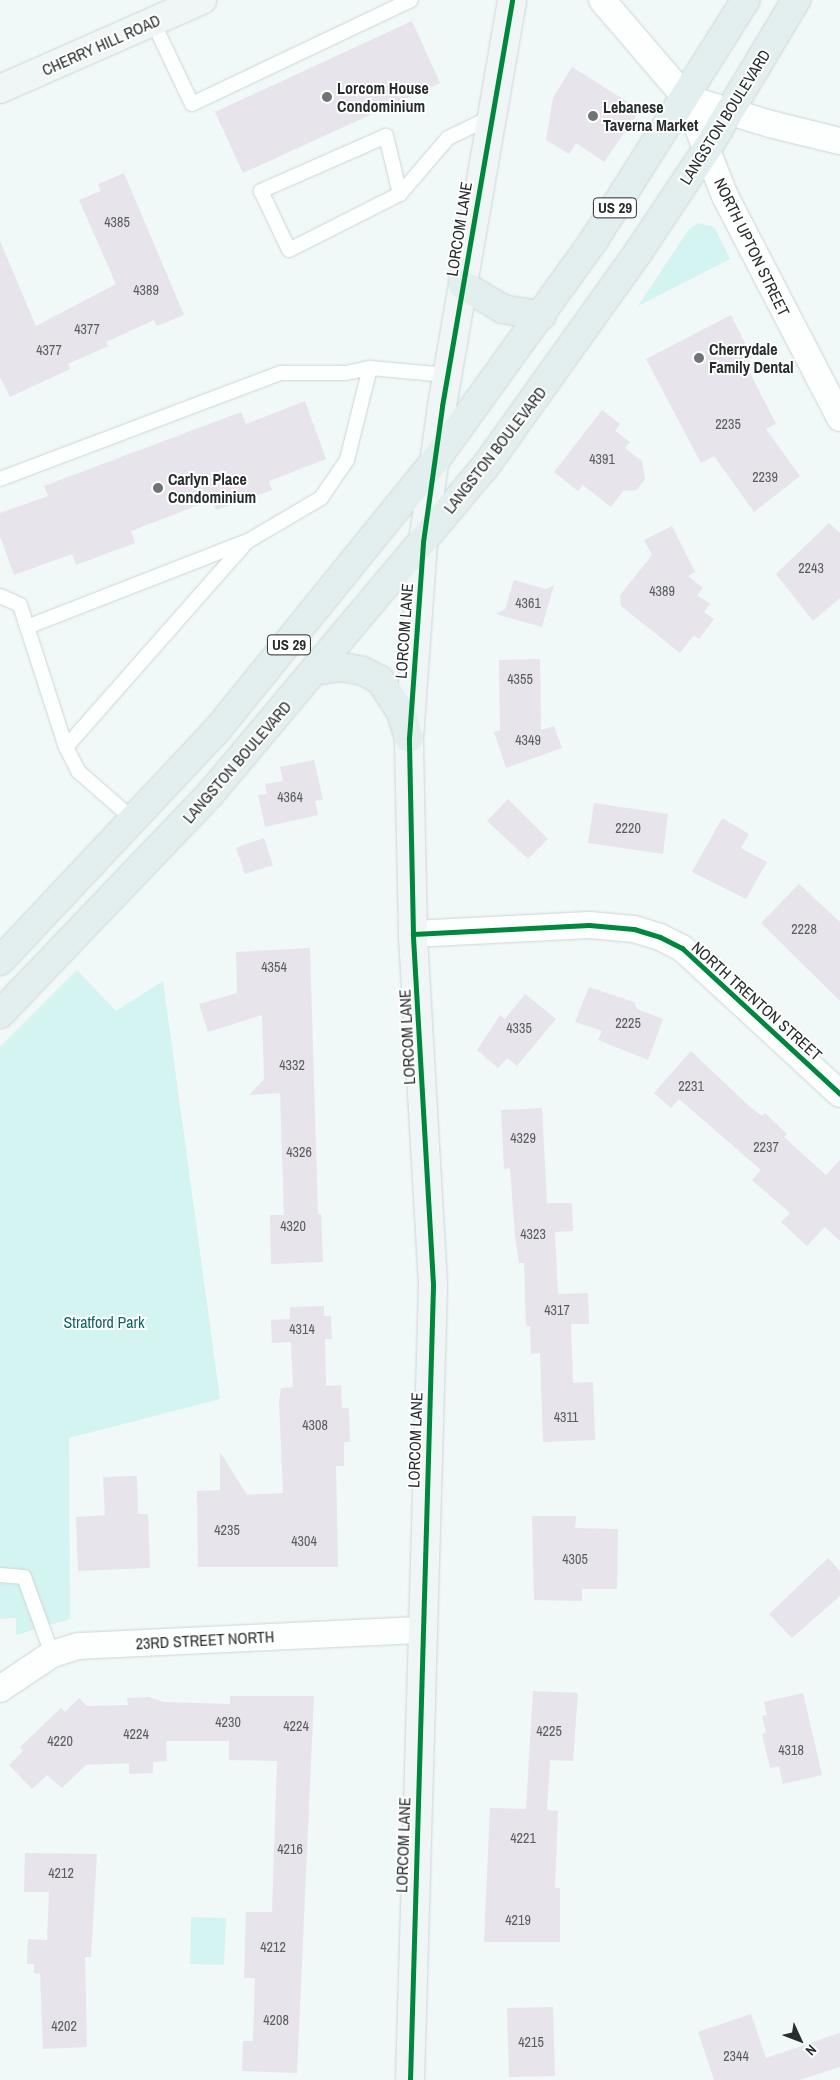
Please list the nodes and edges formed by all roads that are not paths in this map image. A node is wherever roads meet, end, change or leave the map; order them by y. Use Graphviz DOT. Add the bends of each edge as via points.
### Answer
graph roads {
  1 [pos="202,0"];
  2 [pos="410,0"];
  3 [pos="512,0"];
  4 [pos="602,0"];
  5 [pos="746,0"];
  6 [pos="796,0"];
  7 [pos="152,22"];
  8 [pos="0,90"];
  9 [pos="686,98"];
  10 [pos="730,112"];
  11 [pos="491,117"];
  12 [pos="840,140"];
  13 [pos="707,149"];
  14 [pos="400,194"];
  15 [pos="463,285"];
  16 [pos="541,316"];
  17 [pos="370,368"];
  18 [pos="448,375"];
  19 [pos="840,418"];
  20 [pos="434,462"];
  21 [pos="0,479"];
  22 [pos="248,541"];
  23 [pos="423,542"];
  24 [pos="0,596"];
  25 [pos="27,626"];
  26 [pos="318,670"];
  27 [pos="409,738"];
  28 [pos="66,747"];
  29 [pos="135,821"];
  30 [pos="163,846"];
  31 [pos="413,934"];
  32 [pos="0,961"];
  33 [pos="0,1014"];
  34 [pos="840,1094"];
  35 [pos="0,1575"];
  36 [pos="422,1630"];
  37 [pos="52,1654"];
  38 [pos="0,1689"];
  39 [pos="410,2080"];
  1 -- 7 [label="street, CHERRY HILL ROAD"];
  2 -- 7 [label="lane" via="192,104"];
  3 -- 11 [label="street, LORCOM LANE"];
  4 -- 9 [label="street"];
  5 -- 9 [label="main road, US 29"];
  6 -- 10 [label="main road, LANGSTON BOULEVARD / US 29"];
  7 -- 8 [label="street, CHERRY HILL ROAD"];
  9 -- 10 [label="street"];
  9 -- 13 [label="street, NORTH UPTON STREET"];
  9 -- 16 [label="main road, US 29"];
  10 -- 12 [label="street"];
  10 -- 13 [label="main road, LANGSTON BOULEVARD / US 29"];
  11 -- 14 [label="lane" via="448,138"];
  11 -- 15 [label="street, LORCOM LANE"];
  13 -- 19 [label="street, NORTH UPTON STREET" via="725,196"];
  13 -- 23 [label="main road, LANGSTON BOULEVARD / US 29" via="554,373"];
  14 -- 14 [label="lane" via="288,250 261,191 386,136"];
  15 -- 16 [label="main road" via="503,309"];
  15 -- 18 [label="street, LORCOM LANE"];
  16 -- 20 [label="main road, US 29"];
  17 -- 18 [label="lane"];
  17 -- 21 [label="lane" via="346,373 280,373"];
  17 -- 22 [label="lane" via="346,460 321,498"];
  18 -- 20 [label="street, LORCOM LANE"];
  20 -- 23 [label="street, LORCOM LANE"];
  20 -- 29 [label="main road, US 29" via="266,672"];
  22 -- 25 [label="lane"];
  22 -- 28 [label="lane"];
  23 -- 26 [label="main road, LANGSTON BOULEVARD / US 29"];
  23 -- 27 [label="street, LORCOM LANE"];
  24 -- 25 [label="lane" via="20,605"];
  25 -- 28 [label="lane"];
  26 -- 27 [label="main road" via="341,667 364,671 380,680 395,699"];
  26 -- 30 [label="main road, LANGSTON BOULEVARD / US 29"];
  27 -- 31 [label="street, LORCOM LANE"];
  28 -- 29 [label="lane" via="79,772"];
  29 -- 30 [label="main road"];
  29 -- 32 [label="main road, US 29"];
  30 -- 33 [label="main road, LANGSTON BOULEVARD / US 29"];
  31 -- 34 [label="street, NORTH TRENTON STREET" via="589,925 634,929 660,937 682,948"];
  31 -- 36 [label="street, LORCOM LANE" via="433,1284"];
  35 -- 37 [label="lane" via="24,1578"];
  36 -- 37 [label="street, 23RD STREET NORTH" via="79,1646"];
  36 -- 39 [label="street, LORCOM LANE"];
  37 -- 38 [label="street, 23RD STREET NORTH"];
}
